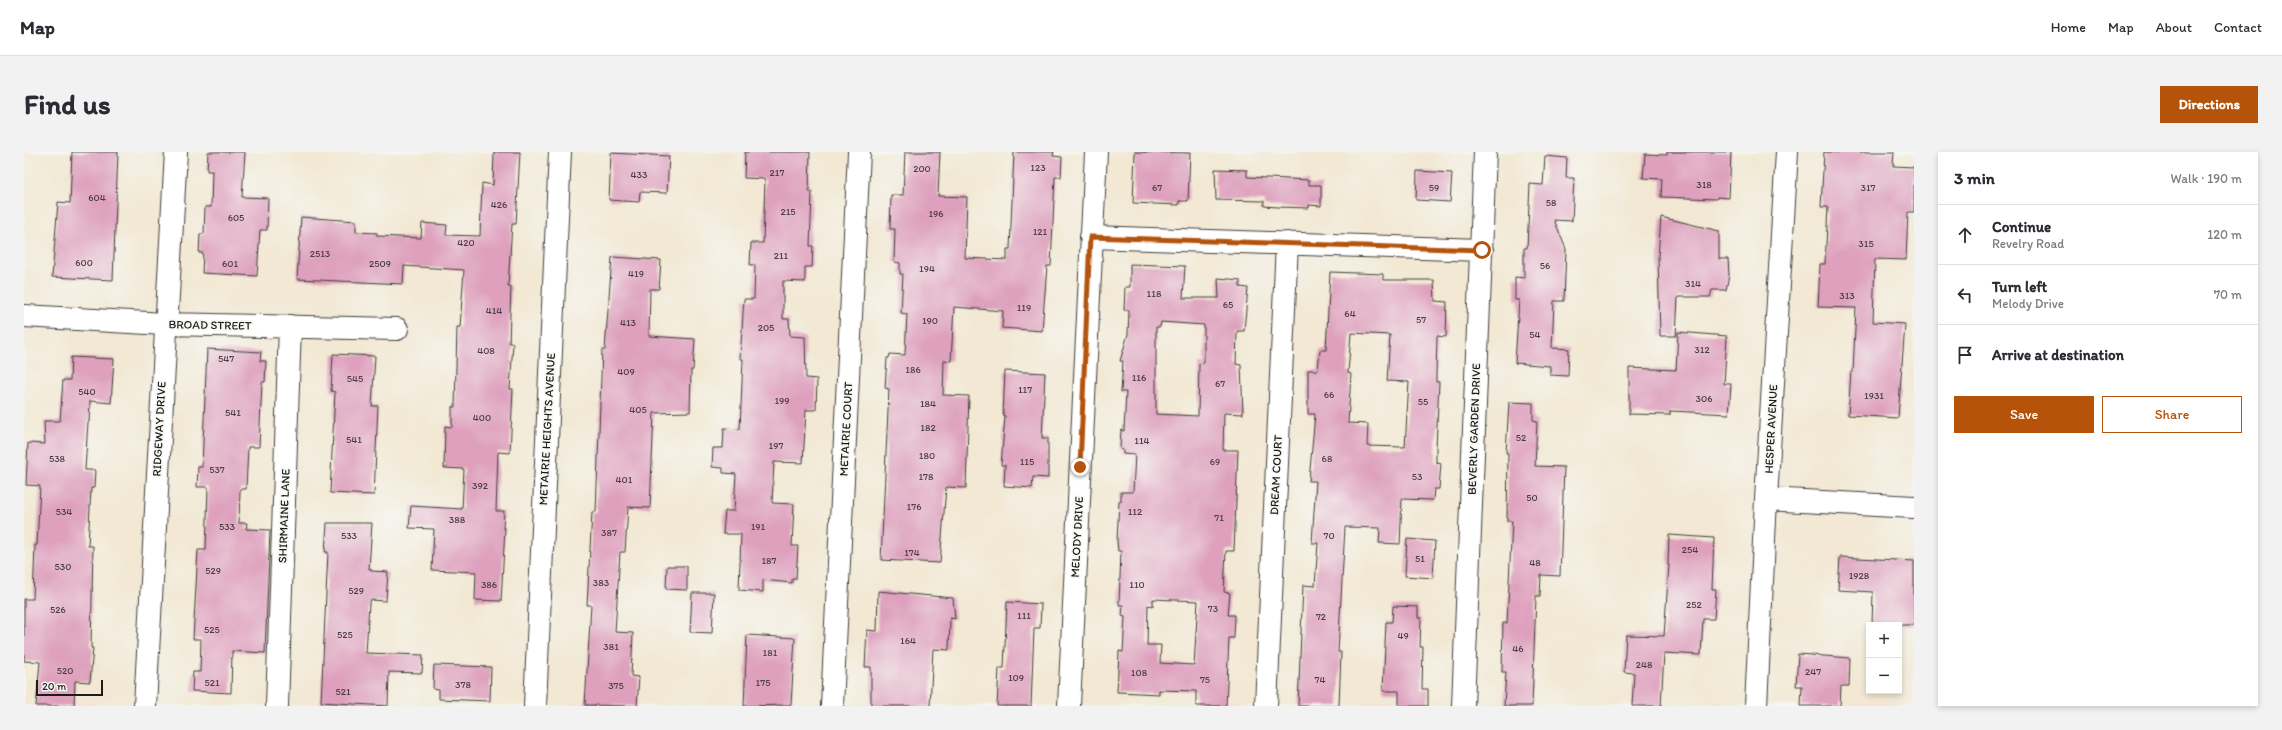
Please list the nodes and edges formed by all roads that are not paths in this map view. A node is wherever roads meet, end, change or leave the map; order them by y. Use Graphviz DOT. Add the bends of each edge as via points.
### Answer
graph roads {
  1 [pos="176,152"];
  2 [pos="560,152"];
  3 [pos="859,152"];
  4 [pos="1096,152"];
  5 [pos="1486,152"];
  6 [pos="1788,152"];
  7 [pos="1090,237"];
  8 [pos="1287,243"];
  9 [pos="1482,250"];
  10 [pos="24,316"];
  11 [pos="165,324"];
  12 [pos="290,326"];
  13 [pos="397,329"];
  14 [pos="1766,500"];
  15 [pos="1914,507"];
  16 [pos="145,706"];
  17 [pos="277,706"];
  18 [pos="534,706"];
  19 [pos="832,706"];
  20 [pos="1069,706"];
  21 [pos="1266,706"];
  22 [pos="1463,706"];
  23 [pos="1756,706"];
  1 -- 11 [label="street, RIDGEWAY DRIVE"];
  2 -- 18 [label="street, METAIRIE HEIGHTS AVENUE"];
  3 -- 19 [label="street, METAIRIE COURT"];
  4 -- 7 [label="street, MELODY DRIVE"];
  5 -- 9 [label="street, BEVERLY GARDEN DRIVE"];
  6 -- 14 [label="street, HESPER AVENUE"];
  7 -- 8 [label="street"];
  7 -- 20 [label="street, MELODY DRIVE"];
  8 -- 9 [label="street"];
  8 -- 21 [label="street, DREAM COURT"];
  9 -- 22 [label="street, BEVERLY GARDEN DRIVE"];
  10 -- 11 [label="street, BROAD STREET"];
  11 -- 12 [label="street, BROAD STREET"];
  11 -- 16 [label="street, RIDGEWAY DRIVE"];
  12 -- 13 [label="street, BROAD STREET"];
  12 -- 17 [label="street, SHIRMAINE LANE"];
  14 -- 15 [label="street"];
  14 -- 23 [label="street, HESPER AVENUE"];
}
